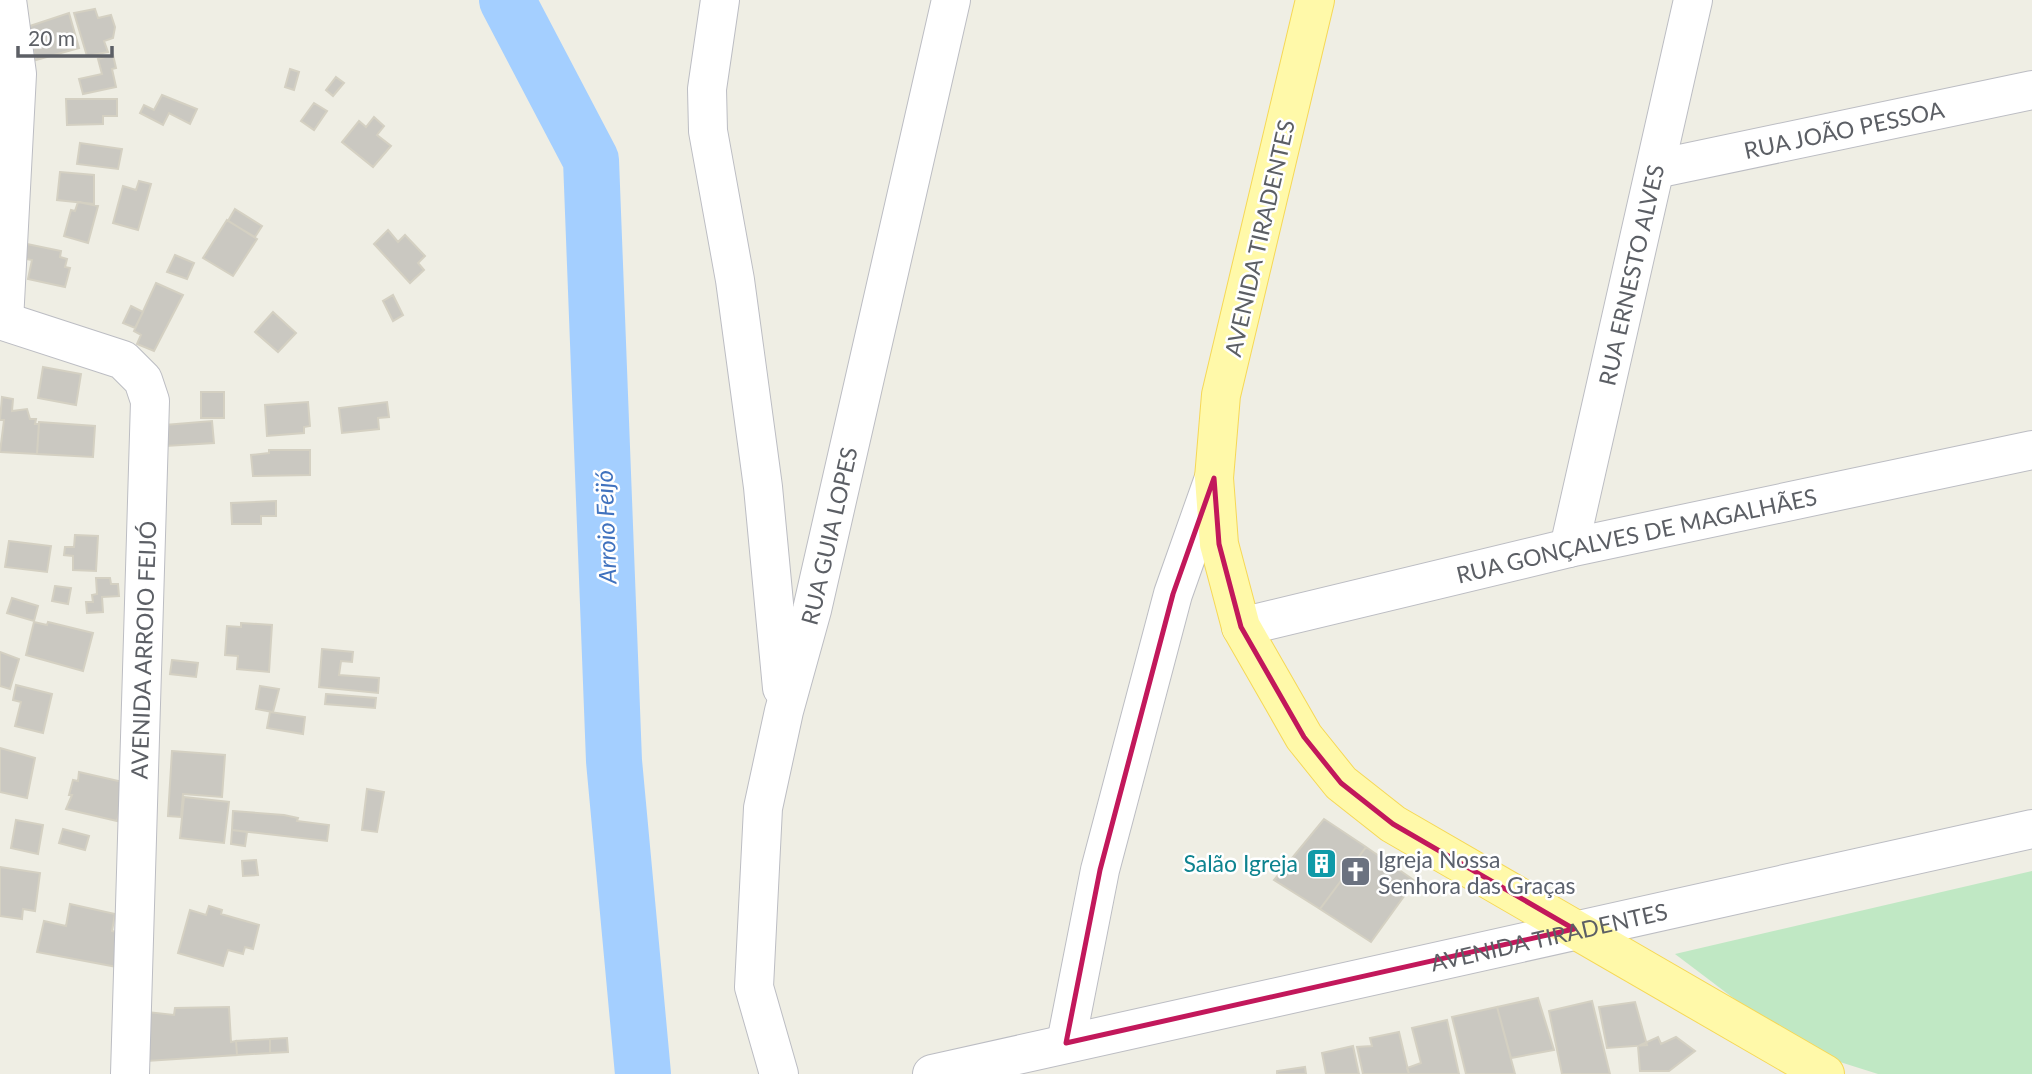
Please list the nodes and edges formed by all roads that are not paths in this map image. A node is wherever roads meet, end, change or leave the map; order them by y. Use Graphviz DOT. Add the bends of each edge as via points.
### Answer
graph roads {
  1 [pos="7,0"];
  2 [pos="720,0"];
  3 [pos="951,0"];
  4 [pos="1315,0"];
  5 [pos="1693,0"];
  6 [pos="2032,90"];
  7 [pos="1656,169"];
  8 [pos="2,320"];
  9 [pos="2032,450"];
  10 [pos="1214,478"];
  11 [pos="1569,548"];
  12 [pos="1241,627"];
  13 [pos="784,711"];
  14 [pos="2032,829"];
  15 [pos="1573,929"];
  16 [pos="1066,1043"];
  17 [pos="130,1074"];
  18 [pos="779,1074"];
  19 [pos="932,1074"];
  20 [pos="1825,1074"];
  1 -- 8 [label="street" via="17,74"];
  2 -- 13 [label="street" via="708,89 708,131 735,280 761,474"];
  3 -- 13 [label="street, RUA GUIA LOPES" via="812,610"];
  4 -- 10 [label="main road, AVENIDA TIRADENTES" via="1222,396"];
  5 -- 7 [label="street, RUA ERNESTO ALVES"];
  6 -- 7 [label="street, RUA JOÃO PESSOA"];
  7 -- 11 [label="street, RUA ERNESTO ALVES"];
  8 -- 17 [label="street, AVENIDA ARROIO FEIJÓ" via="123,360 143,380 150,401"];
  9 -- 11 [label="street, RUA GONÇALVES DE MAGALHÃES"];
  10 -- 12 [label="main road, AVENIDA TIRADENTES" via="1219,544"];
  10 -- 16 [label="street, AVENIDA TIRADENTES" via="1173,594 1100,870"];
  11 -- 12 [label="street, RUA GONÇALVES DE MAGALHÃES"];
  12 -- 15 [label="main road, AVENIDA TIRADENTES" via="1304,737 1341,783 1392,824"];
  13 -- 18 [label="street, RUA GUIA LOPES" via="763,808 754,987"];
  14 -- 15 [label="street, AVENIDA TIRADENTES"];
  15 -- 16 [label="street, AVENIDA TIRADENTES"];
  15 -- 20 [label="main road, AVENIDA TIRADENTES"];
  16 -- 19 [label="street, AVENIDA TIRADENTES"];
}
